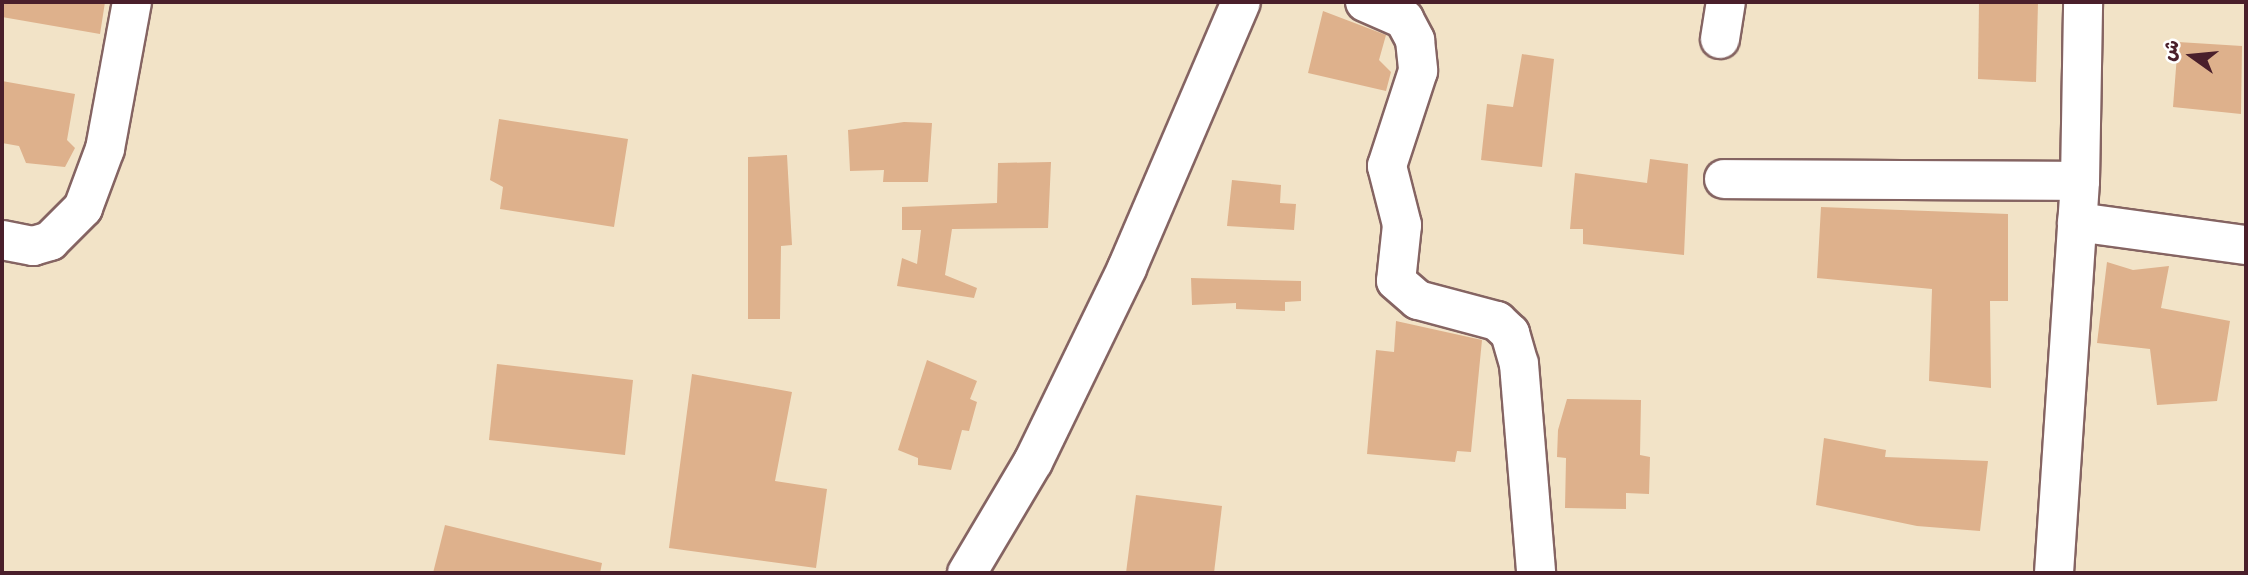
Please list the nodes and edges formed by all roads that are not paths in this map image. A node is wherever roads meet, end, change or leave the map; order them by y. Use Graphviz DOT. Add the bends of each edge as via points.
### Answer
graph roads {
  1 [pos="132,2"];
  2 [pos="1241,2"];
  3 [pos="1365,2"];
  4 [pos="1726,2"];
  5 [pos="2083,2"];
  6 [pos="1720,39"];
  7 [pos="1724,179"];
  8 [pos="2080,181"];
  9 [pos="2077,222"];
  10 [pos="2,240"];
  11 [pos="2246,245"];
  12 [pos="967,573"];
  13 [pos="1536,573"];
  14 [pos="2054,573"];
  1 -- 10 [label="street" via="105,149 83,208 50,241 33,246"];
  2 -- 12 [label="street" via="1127,268 1033,462"];
  3 -- 13 [label="street" via="1404,19 1415,40 1418,71 1387,166 1402,225 1396,281 1418,300 1497,321 1510,333 1520,364"];
  4 -- 6 [label="street"];
  5 -- 8 [label="street"];
  7 -- 8 [label="street"];
  8 -- 9 [label="street"];
  9 -- 11 [label="street"];
  9 -- 14 [label="street"];
}
